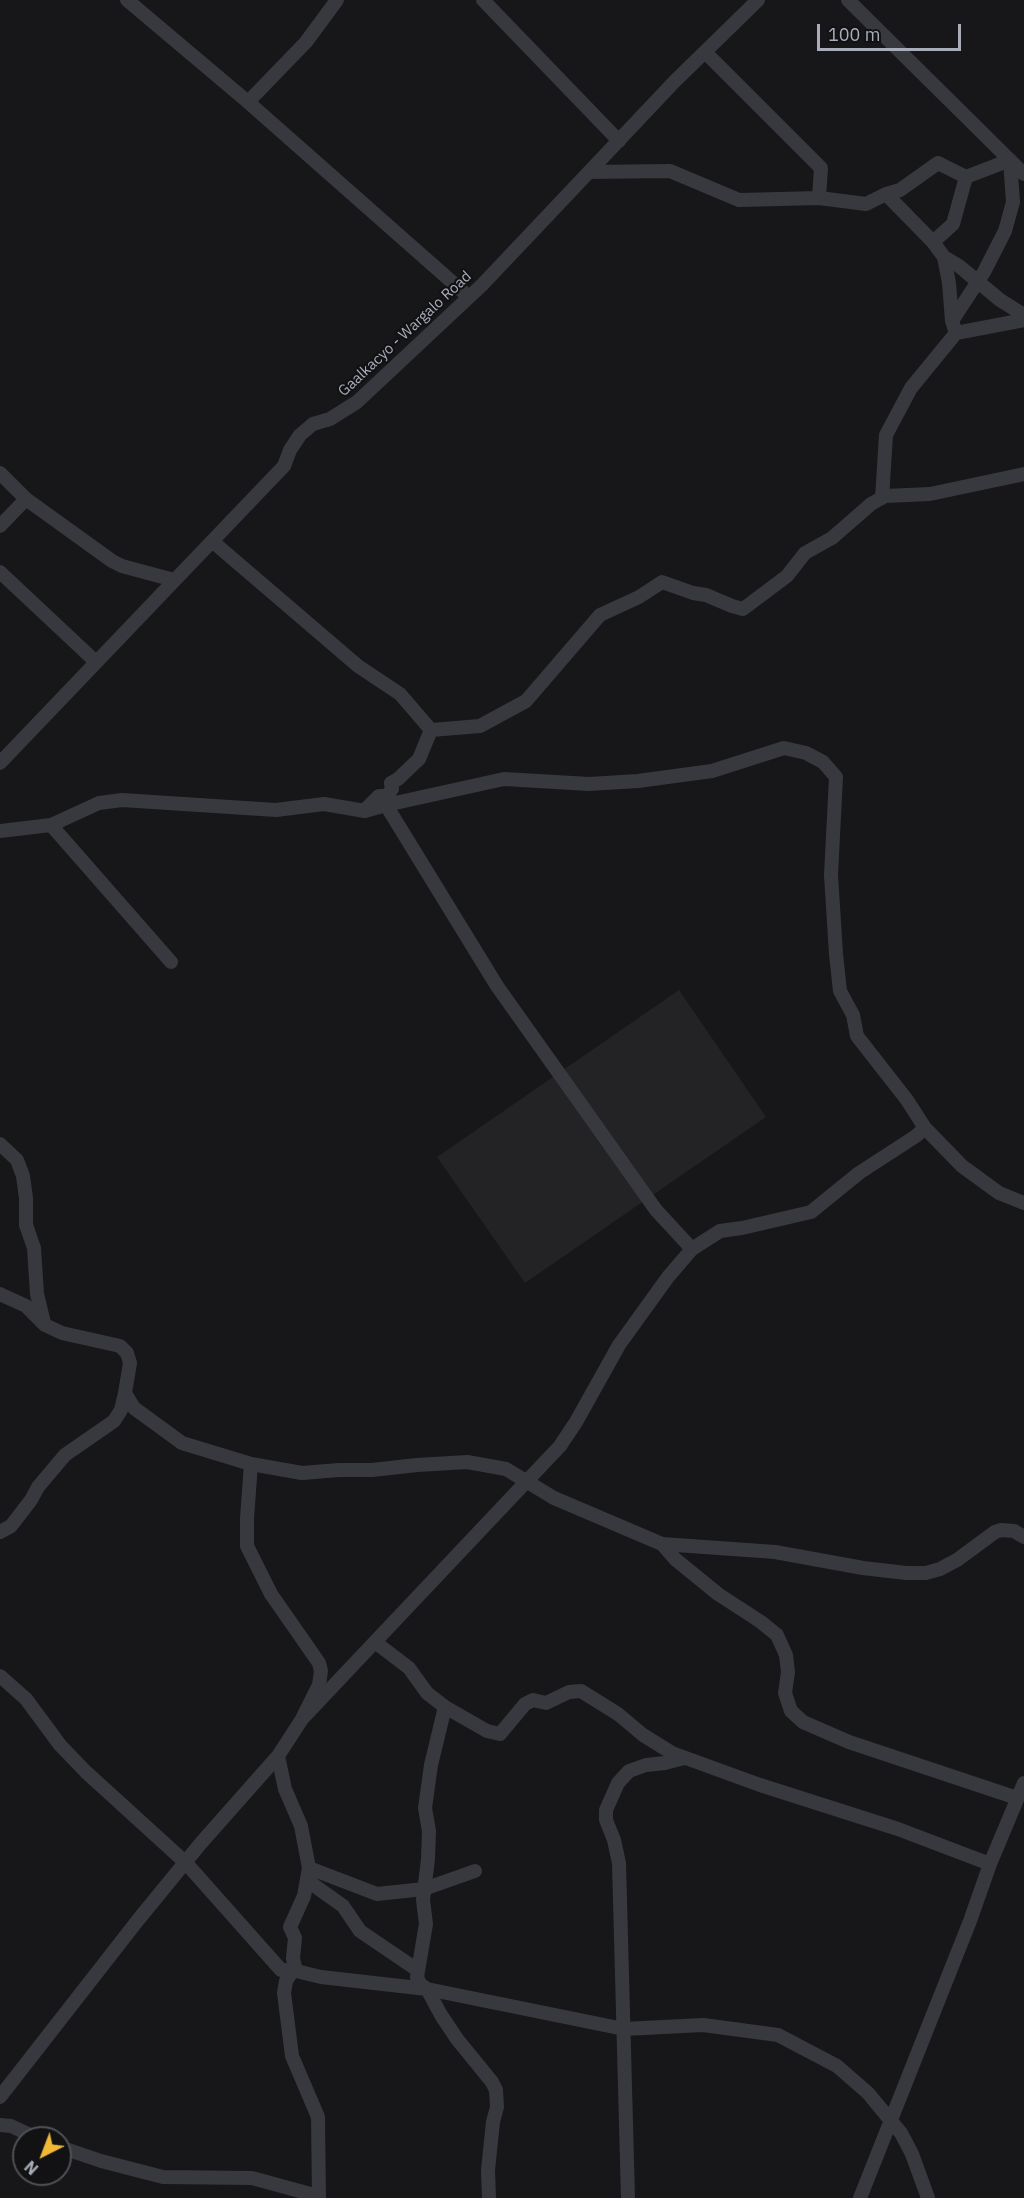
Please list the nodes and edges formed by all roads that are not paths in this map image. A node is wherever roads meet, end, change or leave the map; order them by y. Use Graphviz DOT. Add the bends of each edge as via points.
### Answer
graph roads {
  1 [pos="127,0"];
  2 [pos="338,0"];
  3 [pos="483,0"];
  4 [pos="758,0"];
  5 [pos="848,0"];
  6 [pos="705,52"];
  7 [pos="248,102"];
  8 [pos="619,141"];
  9 [pos="1011,160"];
  10 [pos="589,172"];
  11 [pos="1024,174"];
  12 [pos="966,177"];
  13 [pos="886,194"];
  14 [pos="819,198"];
  15 [pos="933,242"];
  16 [pos="944,257"];
  17 [pos="978,282"];
  18 [pos="469,297"];
  19 [pos="1024,315"];
  20 [pos="1024,320"];
  21 [pos="954,327"];
  22 [pos="0,473"];
  23 [pos="1024,474"];
  24 [pos="882,498"];
  25 [pos="27,499"];
  26 [pos="0,526"];
  27 [pos="212,541"];
  28 [pos="0,572"];
  29 [pos="174,580"];
  30 [pos="96,662"];
  31 [pos="431,730"];
  32 [pos="0,763"];
  33 [pos="386,805"];
  34 [pos="364,811"];
  35 [pos="51,825"];
  36 [pos="0,831"];
  37 [pos="171,962"];
  38 [pos="925,1128"];
  39 [pos="0,1144"];
  40 [pos="1024,1203"];
  41 [pos="692,1249"];
  42 [pos="0,1294"];
  43 [pos="45,1326"];
  44 [pos="125,1393"];
  45 [pos="251,1464"];
  46 [pos="526,1481"];
  47 [pos="0,1532"];
  48 [pos="1024,1537"];
  49 [pos="662,1544"];
  50 [pos="375,1642"];
  51 [pos="0,1676"];
  52 [pos="445,1707"];
  53 [pos="302,1719"];
  54 [pos="278,1756"];
  55 [pos="684,1758"];
  56 [pos="1024,1783"];
  57 [pos="1017,1798"];
  58 [pos="186,1863"];
  59 [pos="990,1864"];
  60 [pos="475,1871"];
  61 [pos="308,1875"];
  62 [pos="424,1889"];
  63 [pos="416,1969"];
  64 [pos="292,1970"];
  65 [pos="427,1989"];
  66 [pos="624,2029"];
  67 [pos="2,2090"];
  68 [pos="891,2120"];
  69 [pos="72,2151"];
  70 [pos="319,2197"];
  71 [pos="489,2198"];
  72 [pos="628,2198"];
  73 [pos="860,2198"];
  74 [pos="928,2198"];
  1 -- 7 [label="street"];
  2 -- 7 [label="street" via="306,42"];
  3 -- 8 [label="street"];
  4 -- 6 [label="street, Gaalkacyo - Wargalo Road"];
  5 -- 9 [label="street"];
  6 -- 8 [label="street, Gaalkacyo - Wargalo Road"];
  6 -- 14 [label="street" via="821,168"];
  7 -- 18 [label="street"];
  8 -- 10 [label="street, Gaalkacyo - Wargalo Road"];
  9 -- 11 [label="street"];
  9 -- 12 [label="street"];
  9 -- 17 [label="street" via="1013,202 1005,231"];
  10 -- 14 [label="street" via="670,171 739,200"];
  10 -- 18 [label="street, Gaalkacyo - Wargalo Road"];
  12 -- 13 [label="street" via="938,163 900,190"];
  12 -- 15 [label="street" via="953,224"];
  13 -- 14 [label="street" via="866,204"];
  13 -- 15 [label="street"];
  15 -- 16 [label="street"];
  16 -- 17 [label="street"];
  16 -- 21 [label="street"];
  17 -- 19 [label="street"];
  17 -- 21 [label="street"];
  18 -- 27 [label="street, Gaalkacyo - Wargalo Road" via="357,402 330,419 313,424 300,435 284,466"];
  20 -- 21 [label="street"];
  21 -- 24 [label="street" via="911,388 886,435"];
  22 -- 25 [label="street"];
  23 -- 24 [label="street" via="930,495"];
  24 -- 31 [label="street" via="832,538 805,553 787,576 743,609 662,582 600,615 526,701 480,726"];
  25 -- 26 [label="street"];
  25 -- 29 [label="street" via="112,561"];
  27 -- 29 [label="street, Gaalkacyo - Wargalo Road"];
  27 -- 31 [label="street" via="358,666 400,694"];
  28 -- 30 [label="street"];
  29 -- 30 [label="street, Gaalkacyo - Wargalo Road"];
  30 -- 32 [label="street, Gaalkacyo - Wargalo Road"];
  31 -- 34 [label="street" via="419,759 391,783 387,796 379,796"];
  33 -- 34 [label="street"];
  33 -- 38 [label="street" via="504,779 589,784 712,771 784,748 822,762 836,777 831,875 840,991 857,1036"];
  33 -- 41 [label="street" via="496,986 657,1210"];
  34 -- 35 [label="street" via="324,804 276,810 122,800 99,804"];
  35 -- 36 [label="street"];
  35 -- 37 [label="street"];
  38 -- 40 [label="street" via="962,1166 999,1193"];
  38 -- 41 [label="street" via="811,1212 720,1231"];
  39 -- 43 [label="street" via="17,1160 23,1176 26,1225 34,1248 37,1294"];
  41 -- 46 [label="street" via="619,1345 560,1446"];
  42 -- 43 [label="street" via="26,1306"];
  43 -- 44 [label="street" via="120,1346 130,1363"];
  44 -- 45 [label="street" via="134,1408 182,1443"];
  44 -- 47 [label="street" via="114,1421 65,1455 11,1526"];
  45 -- 46 [label="street" via="302,1473 467,1462 506,1469"];
  45 -- 53 [label="street" via="247,1546 271,1594 321,1671 319,1685"];
  46 -- 49 [label="street" via="554,1498"];
  46 -- 50 [label="street"];
  48 -- 49 [label="street" via="1014,1531 994,1532 940,1569 906,1574 775,1552"];
  49 -- 57 [label="street" via="718,1594 777,1635 786,1655 785,1693 791,1711 803,1722 849,1742"];
  50 -- 52 [label="street" via="409,1668 427,1693"];
  50 -- 53 [label="street"];
  51 -- 58 [label="street" via="26,1699 86,1772"];
  52 -- 55 [label="street" via="487,1731 500,1734 525,1704 533,1700 546,1703 581,1691 657,1745"];
  52 -- 62 [label="street" via="425,1808 429,1830"];
  53 -- 54 [label="street"];
  54 -- 58 [label="street"];
  54 -- 61 [label="street" via="285,1789 302,1826"];
  55 -- 59 [label="street"];
  55 -- 66 [label="street" via="629,1771 618,1783 606,1810 619,1863"];
  56 -- 57 [label="street"];
  57 -- 59 [label="street"];
  58 -- 64 [label="street" via="272,1962 281,1970"];
  58 -- 67 [label="street"];
  59 -- 68 [label="street"];
  60 -- 62 [label="street"];
  61 -- 62 [label="street" via="377,1894"];
  61 -- 63 [label="street" via="343,1906 360,1931"];
  61 -- 64 [label="street" via="304,1896 290,1927 295,1938"];
  62 -- 63 [label="street" via="426,1924"];
  63 -- 65 [label="street" via="420,1984"];
  64 -- 65 [label="street"];
  64 -- 70 [label="street" via="284,1993 292,2056 318,2117"];
  65 -- 66 [label="street"];
  65 -- 71 [label="street" via="441,2016 496,2090"];
  66 -- 68 [label="street" via="703,2025 778,2035 837,2066 868,2092"];
  66 -- 72 [label="street"];
  68 -- 73 [label="street"];
  68 -- 74 [label="street" via="912,2154"];
  69 -- 70 [label="street" via="163,2177 252,2178"];
}
